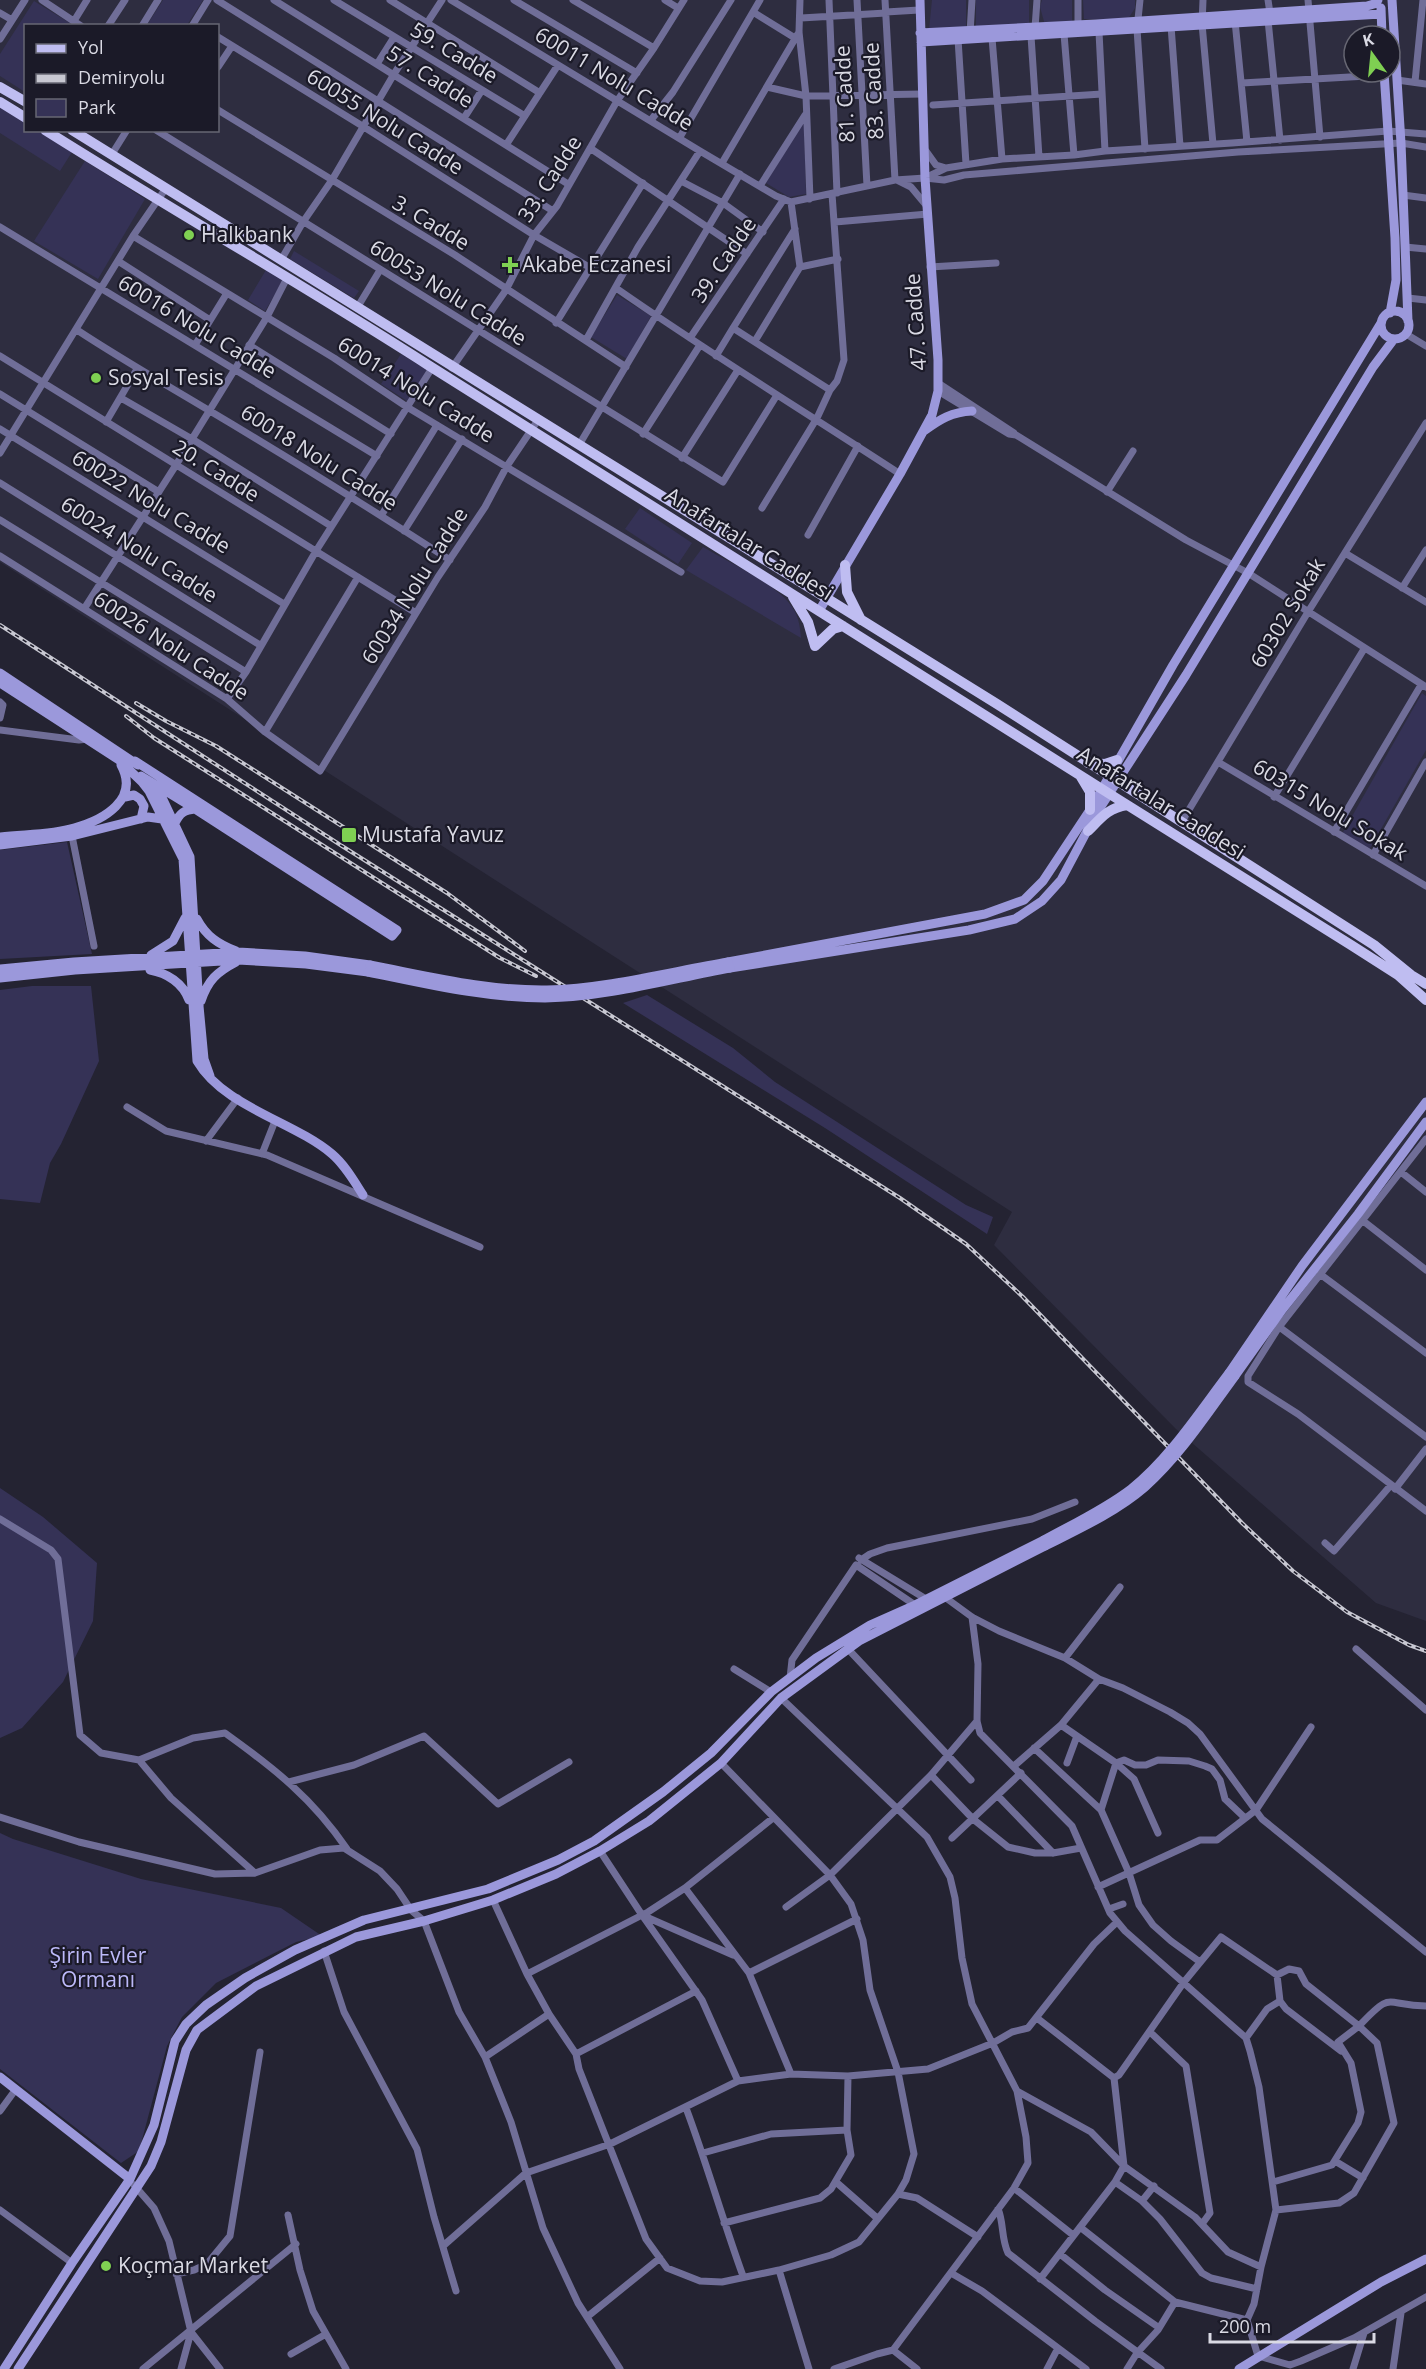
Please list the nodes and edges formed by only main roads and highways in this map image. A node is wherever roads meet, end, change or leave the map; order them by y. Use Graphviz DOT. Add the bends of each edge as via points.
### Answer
graph roads {
  1 [pos="0,87"];
  2 [pos="24,101"];
  3 [pos="0,102"];
  4 [pos="24,117"];
  5 [pos="48,132"];
  6 [pos="75,132"];
  7 [pos="449,372"];
  8 [pos="845,565"];
  9 [pos="792,595"];
  10 [pos="861,620"];
  11 [pos="843,626"];
  12 [pos="1117,760"];
  13 [pos="1086,763"];
  14 [pos="1077,773"];
  15 [pos="1127,805"];
  16 [pos="1090,810"];
  17 [pos="1088,831"];
  18 [pos="1426,984"];
  19 [pos="1426,1000"];
  1 -- 2 [label="main road"];
  3 -- 4 [label="main road"];
  5 -- 7 [label="main road, Anafartalar Caddesi" via="432,368"];
  6 -- 7 [label="main road, Anafartalar Caddesi" via="357,308"];
  7 -- 9 [label="main road, Anafartalar Caddesi" via="532,431"];
  7 -- 10 [label="main road, Anafartalar Caddesi" via="538,420"];
  8 -- 10 [label="main road" via="847,592"];
  9 -- 11 [label="main road, Anafartalar Caddesi"];
  9 -- 11 [label="main road" via="808,622 815,646 833,629"];
  10 -- 13 [label="main road, Anafartalar Caddesi"];
  11 -- 14 [label="main road, Anafartalar Caddesi"];
  12 -- 13 [label="main road"];
  13 -- 18 [label="main road, Anafartalar Caddesi" via="1374,945"];
  14 -- 15 [label="main road, Anafartalar Caddesi"];
  14 -- 16 [label="main road" via="1090,792"];
  15 -- 17 [label="main road" via="1105,813"];
  15 -- 19 [label="main road, Anafartalar Caddesi" via="1398,975"];
}
